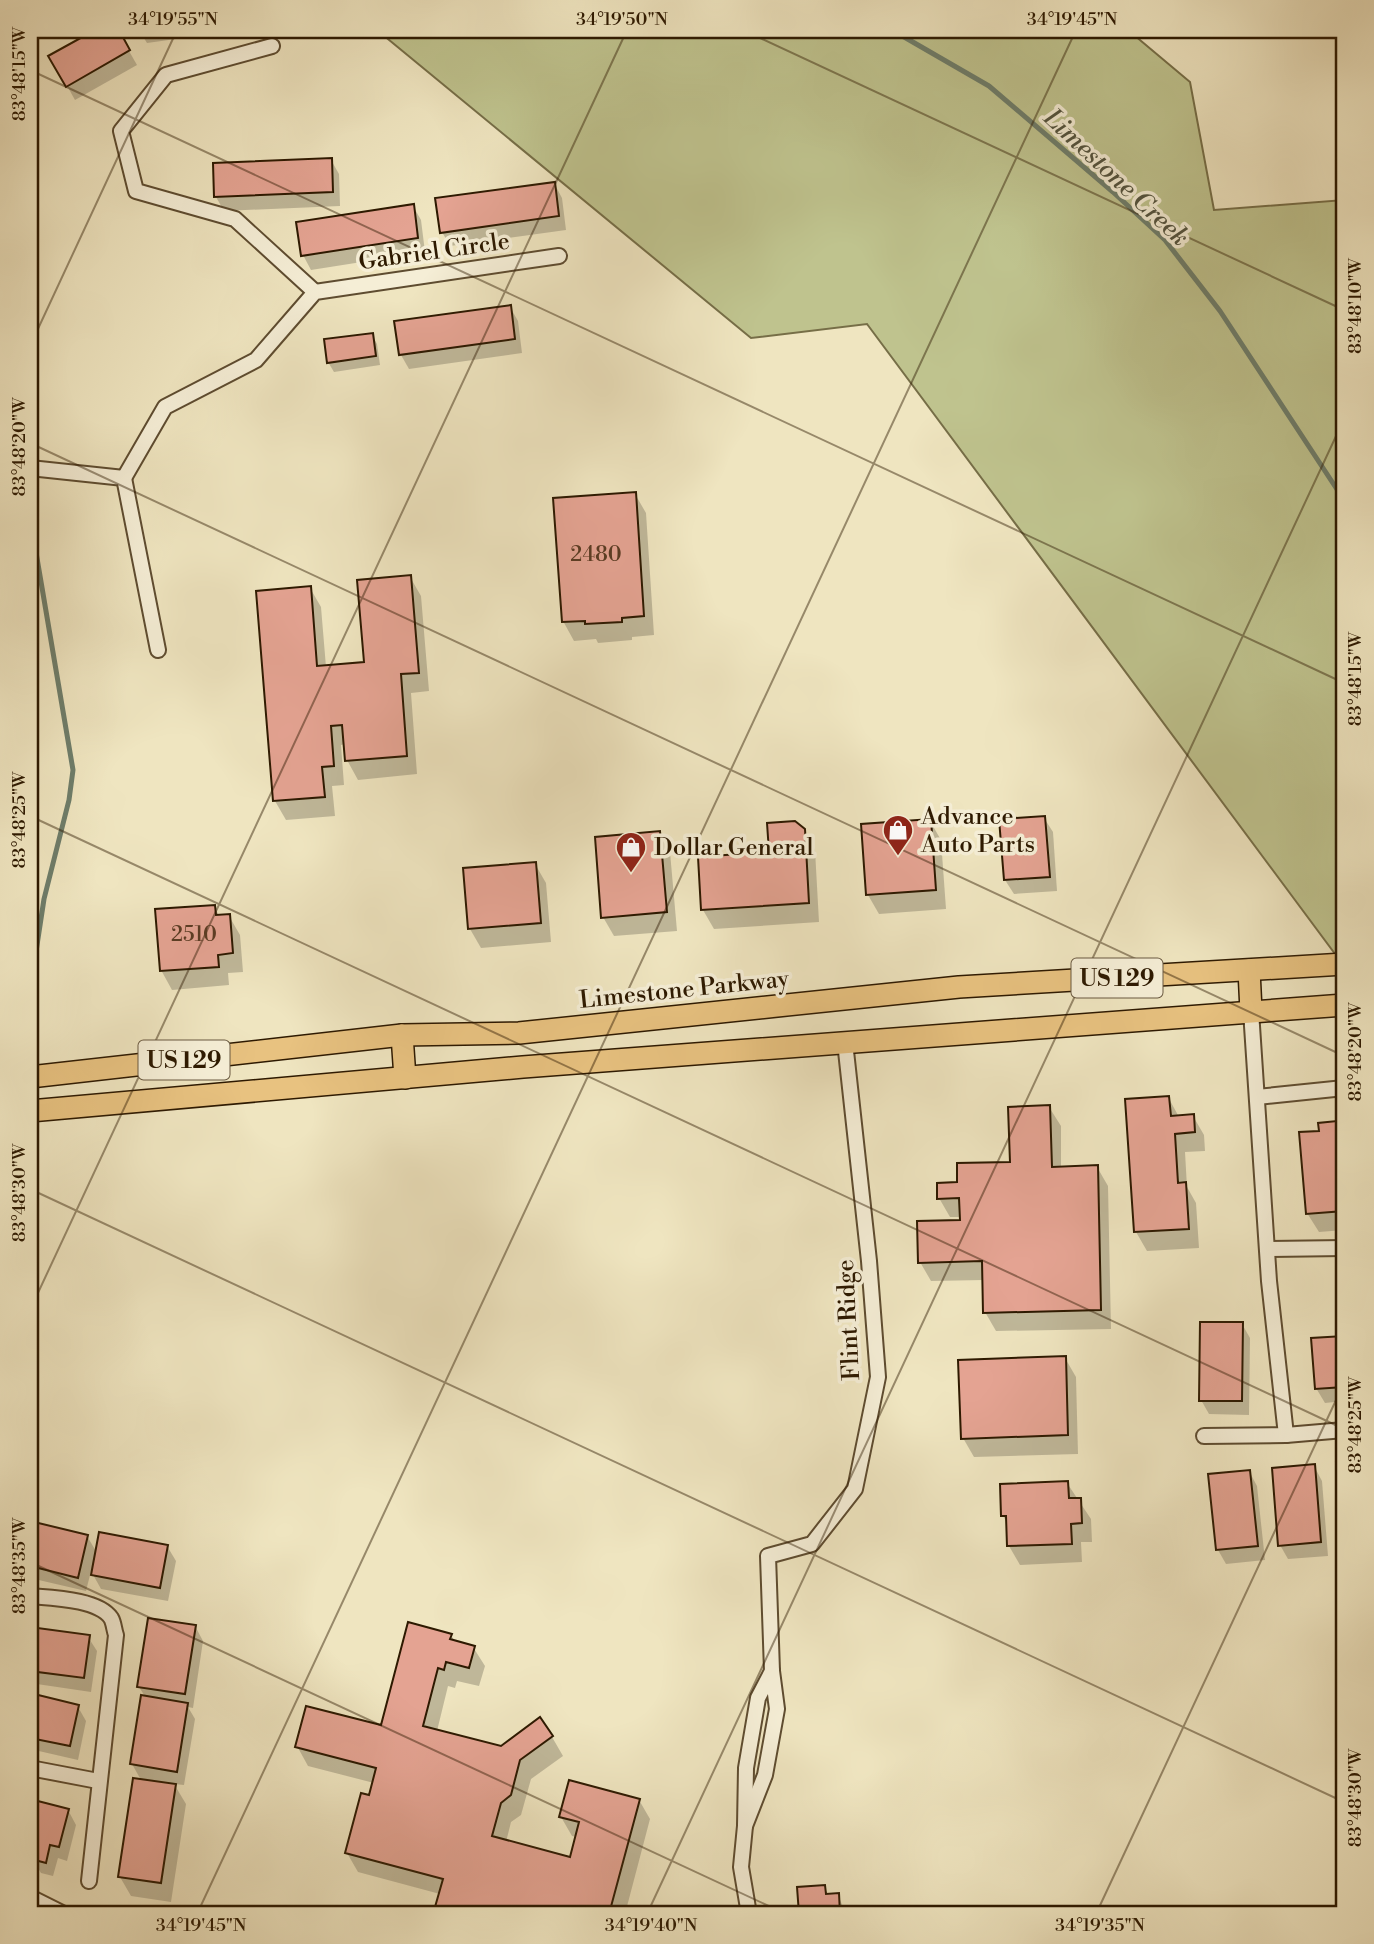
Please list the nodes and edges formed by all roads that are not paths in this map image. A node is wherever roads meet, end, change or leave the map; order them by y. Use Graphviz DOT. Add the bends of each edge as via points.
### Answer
graph roads {
  1 [pos="272,46"];
  2 [pos="559,256"];
  3 [pos="315,292"];
  4 [pos="30,468"];
  5 [pos="124,478"];
  6 [pos="158,650"];
  7 [pos="1344,964"];
  8 [pos="1249,970"];
  9 [pos="1344,1005"];
  10 [pos="1251,1011"];
  11 [pos="402,1035"];
  12 [pos="845,1042"];
  13 [pos="30,1077"];
  14 [pos="405,1077"];
  15 [pos="1344,1088"];
  16 [pos="1257,1097"];
  17 [pos="30,1111"];
  18 [pos="1344,1248"];
  19 [pos="1267,1249"];
  20 [pos="1344,1430"];
  21 [pos="1205,1436"];
  22 [pos="1286,1436"];
  23 [pos="30,1595"];
  24 [pos="772,1671"];
  25 [pos="753,1730"];
  26 [pos="773,1732"];
  27 [pos="30,1768"];
  28 [pos="98,1781"];
  29 [pos="745,1826"];
  30 [pos="89,1881"];
  31 [pos="30,1897"];
  32 [pos="64,1914"];
  33 [pos="749,1914"];
  1 -- 3 [label="street" via="166,75 121,131 136,191 235,219"];
  2 -- 3 [label="street, Gabriel Circle"];
  3 -- 5 [label="street" via="256,360 165,407"];
  4 -- 5 [label="street"];
  5 -- 6 [label="street"];
  7 -- 8 [label="main road, Limestone Parkway / US 129"];
  8 -- 10 [label="main road"];
  8 -- 11 [label="main road, Limestone Parkway / US 129" via="959,987 519,1032"];
  9 -- 10 [label="main road, US 129"];
  10 -- 12 [label="main road, US 129"];
  10 -- 16 [label="street"];
  11 -- 13 [label="main road, Limestone Parkway / US 129"];
  11 -- 14 [label="main road"];
  12 -- 14 [label="main road, US 129"];
  12 -- 24 [label="street, Flint Ridge" via="878,1377 855,1489 812,1544 768,1556"];
  14 -- 17 [label="main road, US 129"];
  15 -- 16 [label="street"];
  16 -- 19 [label="street"];
  18 -- 19 [label="street"];
  19 -- 22 [label="street"];
  20 -- 22 [label="street"];
  21 -- 22 [label="street"];
  23 -- 28 [label="street" via="86,1603 112,1620 116,1635"];
  24 -- 25 [label="street, Flint Ridge" via="758,1698"];
  24 -- 26 [label="street, Flint Ridge" via="777,1709"];
  25 -- 26 [label="street"];
  25 -- 29 [label="street, Flint Ridge" via="746,1768"];
  26 -- 29 [label="street, Flint Ridge" via="765,1775"];
  27 -- 28 [label="street"];
  28 -- 30 [label="street"];
  29 -- 33 [label="street, Flint Ridge" via="741,1867"];
  31 -- 32 [label="street"];
}
